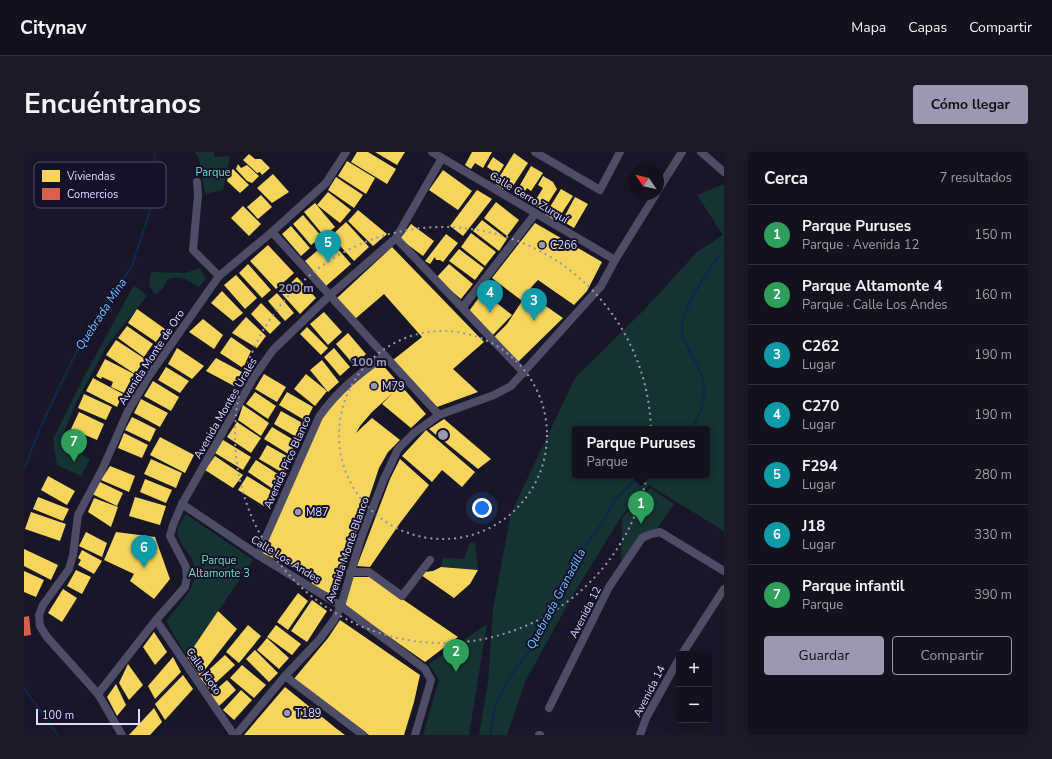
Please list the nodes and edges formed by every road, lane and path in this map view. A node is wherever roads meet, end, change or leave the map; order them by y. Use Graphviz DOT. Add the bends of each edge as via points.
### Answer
graph roads {
  1 [pos="346,152"];
  2 [pos="432,152"];
  3 [pos="535,152"];
  4 [pos="620,152"];
  5 [pos="682,152"];
  6 [pos="701,152"];
  7 [pos="442,158"];
  8 [pos="724,172"];
  9 [pos="664,180"];
  10 [pos="197,182"];
  11 [pos="652,200"];
  12 [pos="535,214"];
  13 [pos="272,232"];
  14 [pos="396,238"];
  15 [pos="615,260"];
  16 [pos="219,276"];
  17 [pos="329,296"];
  18 [pos="463,308"];
  19 [pos="384,356"];
  20 [pos="524,373"];
  21 [pos="439,415"];
  22 [pos="182,504"];
  23 [pos="258,555"];
  24 [pos="430,560"];
  25 [pos="724,571"];
  26 [pos="350,572"];
  27 [pos="724,589"];
  28 [pos="340,606"];
  29 [pos="156,620"];
  30 [pos="684,651"];
  31 [pos="676,664"];
  32 [pos="285,676"];
  33 [pos="98,694"];
  34 [pos="549,708"];
  35 [pos="122,735"];
  36 [pos="235,735"];
  37 [pos="363,735"];
  38 [pos="415,735"];
  39 [pos="640,735"];
  1 -- 13 [label="street, Avenida Monte de Oro" via="326,183"];
  2 -- 7 [label="street, Calle Cerro Zurquí"];
  3 -- 4 [label="street" via="600,190"];
  5 -- 9 [label="street"];
  6 -- 8 [label="street"];
  7 -- 12 [label="street, Calle Cerro Zurquí"];
  7 -- 14 [label="street, Avenida Montes Urales"];
  10 -- 16 [label="street" via="193,250"];
  11 -- 15 [label="street, Avenida Monte Blanco"];
  12 -- 15 [label="street, Calle Cerro Zurquí"];
  12 -- 18 [label="street"];
  13 -- 16 [label="street, Avenida Monte de Oro"];
  13 -- 17 [label="street"];
  14 -- 17 [label="street, Avenida Montes Urales"];
  14 -- 18 [label="street"];
  15 -- 20 [label="street, Avenida Monte Blanco" via="601,286"];
  16 -- 33 [label="street, Avenida Monte de Oro" via="149,376 128,411 102,470 78,514 74,554 69,569 43,605 39,615 40,626 46,637"];
  17 -- 19 [label="street"];
  17 -- 22 [label="street, Avenida Montes Urales" via="273,350 254,377"];
  18 -- 20 [label="street"];
  19 -- 21 [label="street"];
  19 -- 23 [label="street, Avenida Pico Blanco" via="350,381 318,416"];
  20 -- 21 [label="street, Avenida Monte Blanco" via="511,386 494,395"];
  21 -- 26 [label="street, Avenida Monte Blanco" via="414,433 398,449 384,479"];
  22 -- 23 [label="street, Calle Los Andes"];
  22 -- 29 [label="street, Avenida Montes Urales" via="170,536 186,567 185,587"];
  23 -- 28 [label="street, Calle Los Andes"];
  24 -- 26 [label="street" via="402,596 369,572"];
  25 -- 34 [label="street, Avenida 12" via="660,532 642,538 609,587"];
  26 -- 28 [label="street, Avenida Monte Blanco"];
  27 -- 30 [label="street"];
  28 -- 32 [label="street, Avenida Monte Blanco" via="334,620 319,640"];
  28 -- 38 [label="street, Calle Los Andes" via="426,669 431,680"];
  29 -- 33 [label="street, Avenida Montes Urales"];
  29 -- 36 [label="street, Calle Kioto"];
  31 -- 39 [label="street, Avenida 14" via="646,718"];
  32 -- 36 [label="street, Avenida Monte Blanco"];
  32 -- 37 [label="street"];
  33 -- 35 [label="street"];
}
